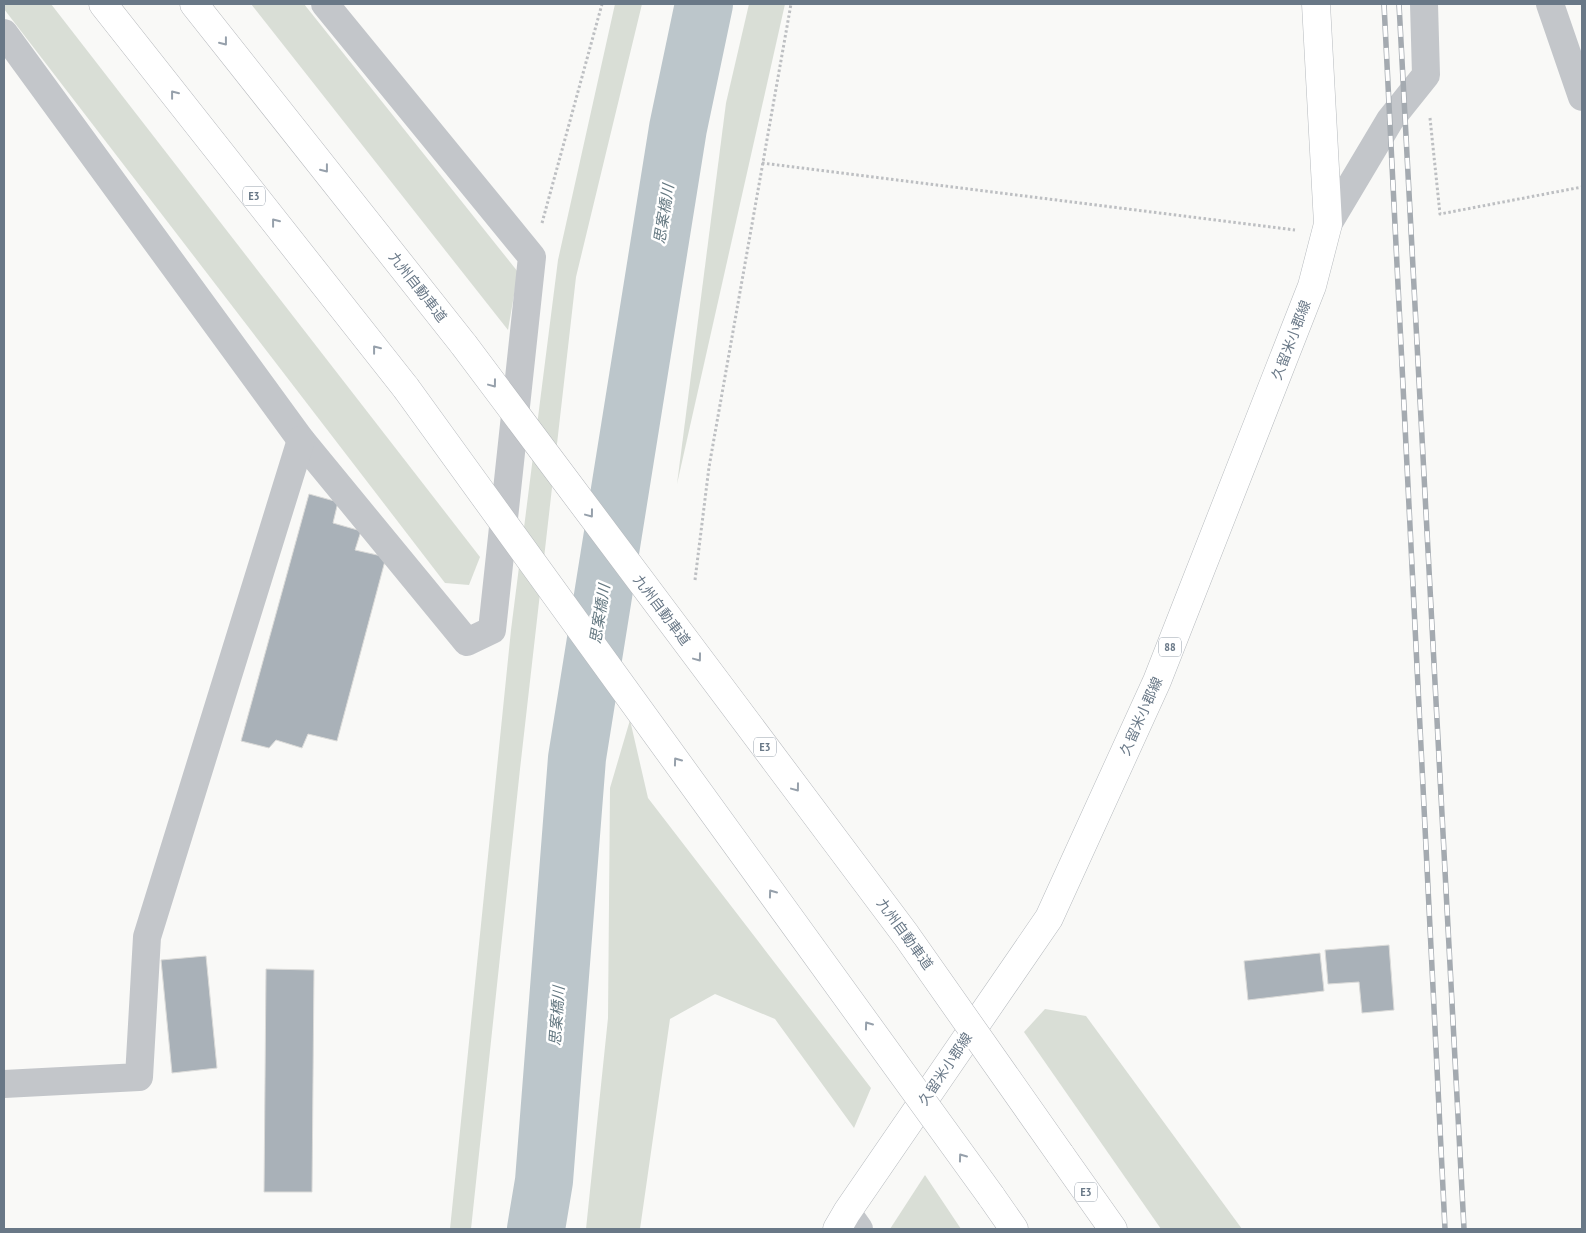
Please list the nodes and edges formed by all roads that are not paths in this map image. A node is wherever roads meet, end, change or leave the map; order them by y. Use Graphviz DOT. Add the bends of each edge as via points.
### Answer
graph roads {
  1 [pos="103,4"];
  2 [pos="194,4"];
  3 [pos="325,4"];
  4 [pos="1316,4"];
  5 [pos="1424,4"];
  6 [pos="1550,4"];
  7 [pos="4,33"];
  8 [pos="1582,97"];
  9 [pos="1327,229"];
  10 [pos="301,440"];
  11 [pos="4,1084"];
  12 [pos="848,1224"];
  13 [pos="1014,1229"];
  14 [pos="1112,1229"];
  13 -- 1 [label="main road, E3, one-way, bridge" via="406,388"];
  2 -- 14 [label="main road, 九州自動車道 / E3, one-way, bridge" via="464,344 900,927"];
  3 -- 10 [label="street" via="532,257 492,630 467,642"];
  4 -- 9 [label="main road, 久留米小郡線 / 88"];
  5 -- 9 [label="street" via="1426,75 1390,120"];
  6 -- 8 [label="street"];
  7 -- 10 [label="street"];
  9 -- 12 [label="main road, 久留米小郡線 / 88" via="1312,286 1157,681 1049,918"];
  10 -- 11 [label="street" via="147,938 139,1077"];
}
